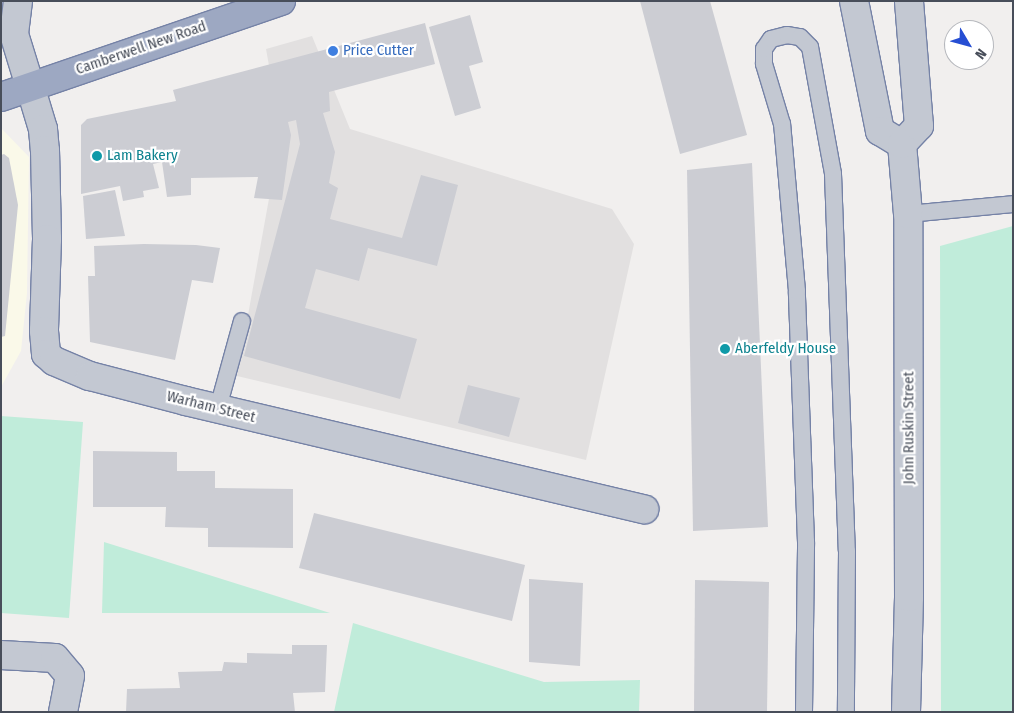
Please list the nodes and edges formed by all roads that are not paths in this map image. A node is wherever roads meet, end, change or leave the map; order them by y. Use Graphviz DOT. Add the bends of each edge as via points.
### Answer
graph roads {
  1 [pos="18,1"];
  2 [pos="281,1"];
  3 [pos="854,1"];
  4 [pos="909,1"];
  5 [pos="30,86"];
  6 [pos="1,97"];
  7 [pos="902,144"];
  8 [pos="1013,204"];
  9 [pos="908,214"];
  10 [pos="242,321"];
  11 [pos="218,408"];
  12 [pos="644,509"];
  13 [pos="1,656"];
  14 [pos="63,712"];
  15 [pos="804,712"];
  16 [pos="846,712"];
  17 [pos="906,712"];
  1 -- 5 [label="street" via="14,34"];
  2 -- 5 [label="highway, Camberwell New Road"];
  3 -- 7 [label="street" via="880,131"];
  4 -- 7 [label="street" via="919,126"];
  5 -- 6 [label="highway, Camberwell New Road"];
  5 -- 11 [label="street, Warham Street" via="43,129 46,169 46,354 90,376"];
  7 -- 9 [label="street, John Ruskin Street"];
  8 -- 9 [label="lane"];
  9 -- 17 [label="street, John Ruskin Street" via="909,597"];
  10 -- 11 [label="lane"];
  11 -- 12 [label="street, Warham Street"];
  13 -- 14 [label="street" via="55,658 70,676"];
  15 -- 16 [label="lane" via="806,542 797,291 782,124 764,64 764,49 771,39 787,35 800,37 810,47 832,174 847,551"];
}
